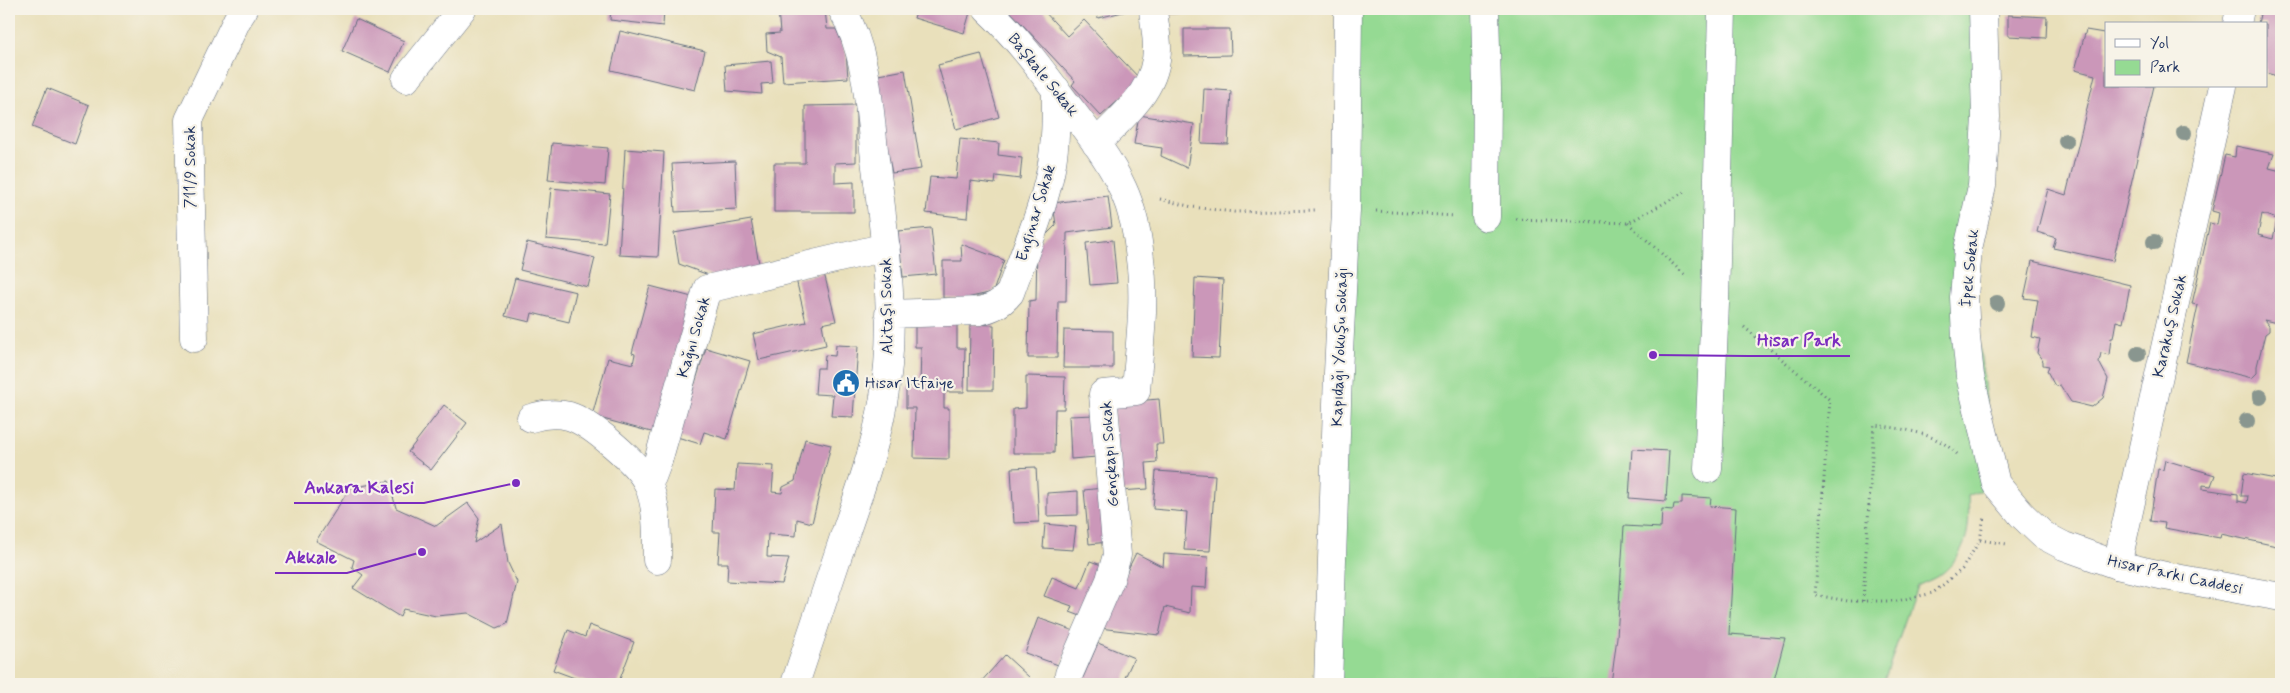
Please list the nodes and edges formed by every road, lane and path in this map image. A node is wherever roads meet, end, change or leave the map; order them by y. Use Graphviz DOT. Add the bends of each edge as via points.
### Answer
graph roads {
  1 [pos="244,9"];
  2 [pos="462,9"];
  3 [pos="842,9"];
  4 [pos="987,9"];
  5 [pos="1153,9"];
  6 [pos="1348,9"];
  7 [pos="1485,9"];
  8 [pos="1722,9"];
  9 [pos="1983,9"];
  10 [pos="2240,9"];
  11 [pos="2237,22"];
  12 [pos="406,79"];
  13 [pos="2223,88"];
  14 [pos="1056,89"];
  15 [pos="1096,144"];
  16 [pos="1720,172"];
  17 [pos="1486,217"];
  18 [pos="1628,223"];
  19 [pos="886,247"];
  20 [pos="889,314"];
  21 [pos="194,338"];
  22 [pos="1830,400"];
  23 [pos="531,418"];
  24 [pos="1960,457"];
  25 [pos="1708,469"];
  26 [pos="647,482"];
  27 [pos="1985,509"];
  28 [pos="2022,515"];
  29 [pos="657,560"];
  30 [pos="2117,565"];
  31 [pos="2281,597"];
  32 [pos="1863,601"];
  33 [pos="1070,674"];
  34 [pos="795,684"];
  35 [pos="1328,684"];
  1 -- 21 [label="street, 711/9 Sokak" via="189,120"];
  2 -- 12 [label="street"];
  3 -- 19 [label="street, Alitaşı Sokak" via="861,52"];
  4 -- 14 [label="street, Başkale Sokak"];
  5 -- 15 [label="street" via="1157,47 1150,83 1142,96"];
  6 -- 35 [label="street, Kapıdağı Yokuşu Sokağı" via="1346,210"];
  7 -- 17 [label="street"];
  8 -- 16 [label="street"];
  9 -- 28 [label="street, İpek Sokak" via="1986,118 1982,186 1968,249 1964,297 1966,337 1970,376 1996,484"];
  10 -- 11 [label="street"];
  13 -- 30 [label="street, Karakuş Sokak"];
  14 -- 15 [label="street, Başkale Sokak"];
  14 -- 20 [label="street, Enginar Sokak" via="1051,172 1010,293 1002,302 979,311"];
  15 -- 33 [label="street, Gençkapı Sokak" via="1123,190 1134,224 1141,260 1142,292 1136,391 1103,394 1117,543 1115,566"];
  16 -- 18 [label="path"];
  16 -- 25 [label="street"];
  19 -- 20 [label="street, Alitaşı Sokak"];
  19 -- 26 [label="street, Kağnı Sokak" via="707,290 658,461 652,478"];
  20 -- 34 [label="street, Alitaşı Sokak" via="884,402 870,461"];
  22 -- 32 [label="path" via="1815,595"];
  23 -- 26 [label="street" via="561,414 586,424 632,464"];
  24 -- 32 [label="path" via="1946,444 1910,430 1874,425"];
  26 -- 29 [label="street" via="655,504"];
  27 -- 32 [label="path" via="1980,540 1962,568 1933,593 1897,601"];
  28 -- 30 [label="street, Hisar Parkı Caddesi" via="2043,535"];
  30 -- 31 [label="street, Hisar Parkı Caddesi"];
}
